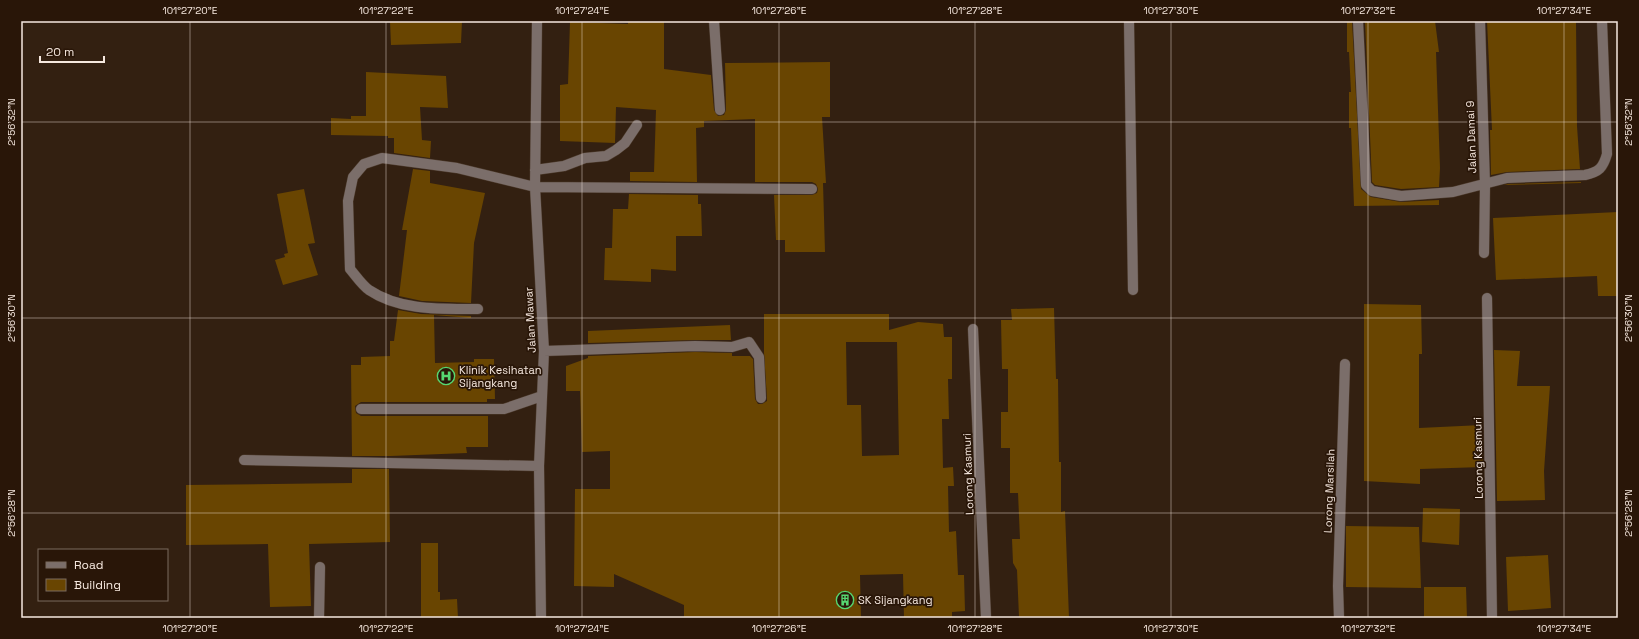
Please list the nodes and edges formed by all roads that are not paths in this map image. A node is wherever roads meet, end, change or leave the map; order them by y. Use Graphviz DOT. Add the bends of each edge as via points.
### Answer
graph roads {
  1 [pos="537,21"];
  2 [pos="714,21"];
  3 [pos="1129,21"];
  4 [pos="1358,21"];
  5 [pos="1480,21"];
  6 [pos="1602,21"];
  7 [pos="720,110"];
  8 [pos="637,126"];
  9 [pos="535,170"];
  10 [pos="1485,185"];
  11 [pos="534,187"];
  12 [pos="812,190"];
  13 [pos="1484,253"];
  14 [pos="1133,290"];
  15 [pos="1487,298"];
  16 [pos="478,309"];
  17 [pos="973,329"];
  18 [pos="544,352"];
  19 [pos="1345,364"];
  20 [pos="542,396"];
  21 [pos="761,398"];
  22 [pos="361,409"];
  23 [pos="244,460"];
  24 [pos="539,466"];
  25 [pos="320,567"];
  26 [pos="319,618"];
  27 [pos="541,618"];
  28 [pos="986,618"];
  29 [pos="1339,618"];
  30 [pos="1492,618"];
  1 -- 9 [label="street, Jalan Mawar"];
  2 -- 7 [label="street"];
  3 -- 14 [label="street"];
  4 -- 10 [label="street" via="1366,185 1372,190 1401,196 1453,192"];
  5 -- 10 [label="street, Jalan Damai 9"];
  6 -- 10 [label="street" via="1607,154 1602,169 1585,175 1507,178"];
  8 -- 9 [label="street" via="625,143 606,156 585,158 564,166"];
  9 -- 11 [label="street, Jalan Mawar"];
  10 -- 13 [label="street, Jalan Damai 9"];
  11 -- 12 [label="street"];
  11 -- 16 [label="street" via="457,168 382,158 364,164 353,177 348,201 350,269 368,289 392,302 430,309"];
  11 -- 18 [label="street, Jalan Mawar"];
  15 -- 30 [label="street, Lorong Kasmuri"];
  17 -- 28 [label="street, Lorong Kasmuri"];
  18 -- 20 [label="street, Jalan Mawar"];
  18 -- 21 [label="street" via="732,347 749,342 759,357"];
  19 -- 29 [label="street, Lorong Marsilah"];
  20 -- 22 [label="street" via="504,410"];
  20 -- 24 [label="street, Jalan Mawar"];
  23 -- 24 [label="street"];
  24 -- 27 [label="street, Jalan Mawar"];
  25 -- 26 [label="street"];
}
